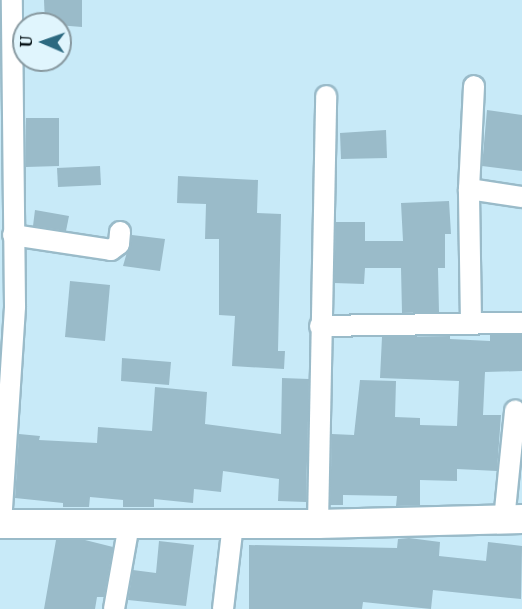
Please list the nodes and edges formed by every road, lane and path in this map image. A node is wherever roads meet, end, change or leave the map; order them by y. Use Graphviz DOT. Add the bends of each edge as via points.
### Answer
graph roads {
  1 [pos="12,0"];
  2 [pos="474,86"];
  3 [pos="326,96"];
  4 [pos="7,174"];
  5 [pos="469,189"];
  6 [pos="522,197"];
  7 [pos="120,232"];
  8 [pos="13,235"];
  9 [pos="471,322"];
  10 [pos="522,323"];
  11 [pos="320,326"];
  12 [pos="515,411"];
  13 [pos="513,520"];
  14 [pos="0,524"];
  15 [pos="233,524"];
  16 [pos="318,524"];
  17 [pos="129,525"];
  18 [pos="114,609"];
  19 [pos="223,609"];
  1 -- 4 [label="street"];
  2 -- 5 [label="street"];
  3 -- 11 [label="street"];
  4 -- 8 [label="street"];
  5 -- 6 [label="street"];
  5 -- 9 [label="street"];
  7 -- 8 [label="street" via="119,244 111,250"];
  8 -- 14 [label="street" via="15,306 10,431"];
  9 -- 10 [label="street"];
  9 -- 11 [label="street"];
  11 -- 16 [label="street"];
  12 -- 13 [label="street"];
  13 -- 16 [label="street"];
  14 -- 17 [label="street"];
  15 -- 16 [label="street"];
  15 -- 17 [label="street"];
  15 -- 19 [label="street"];
  17 -- 18 [label="street"];
}
